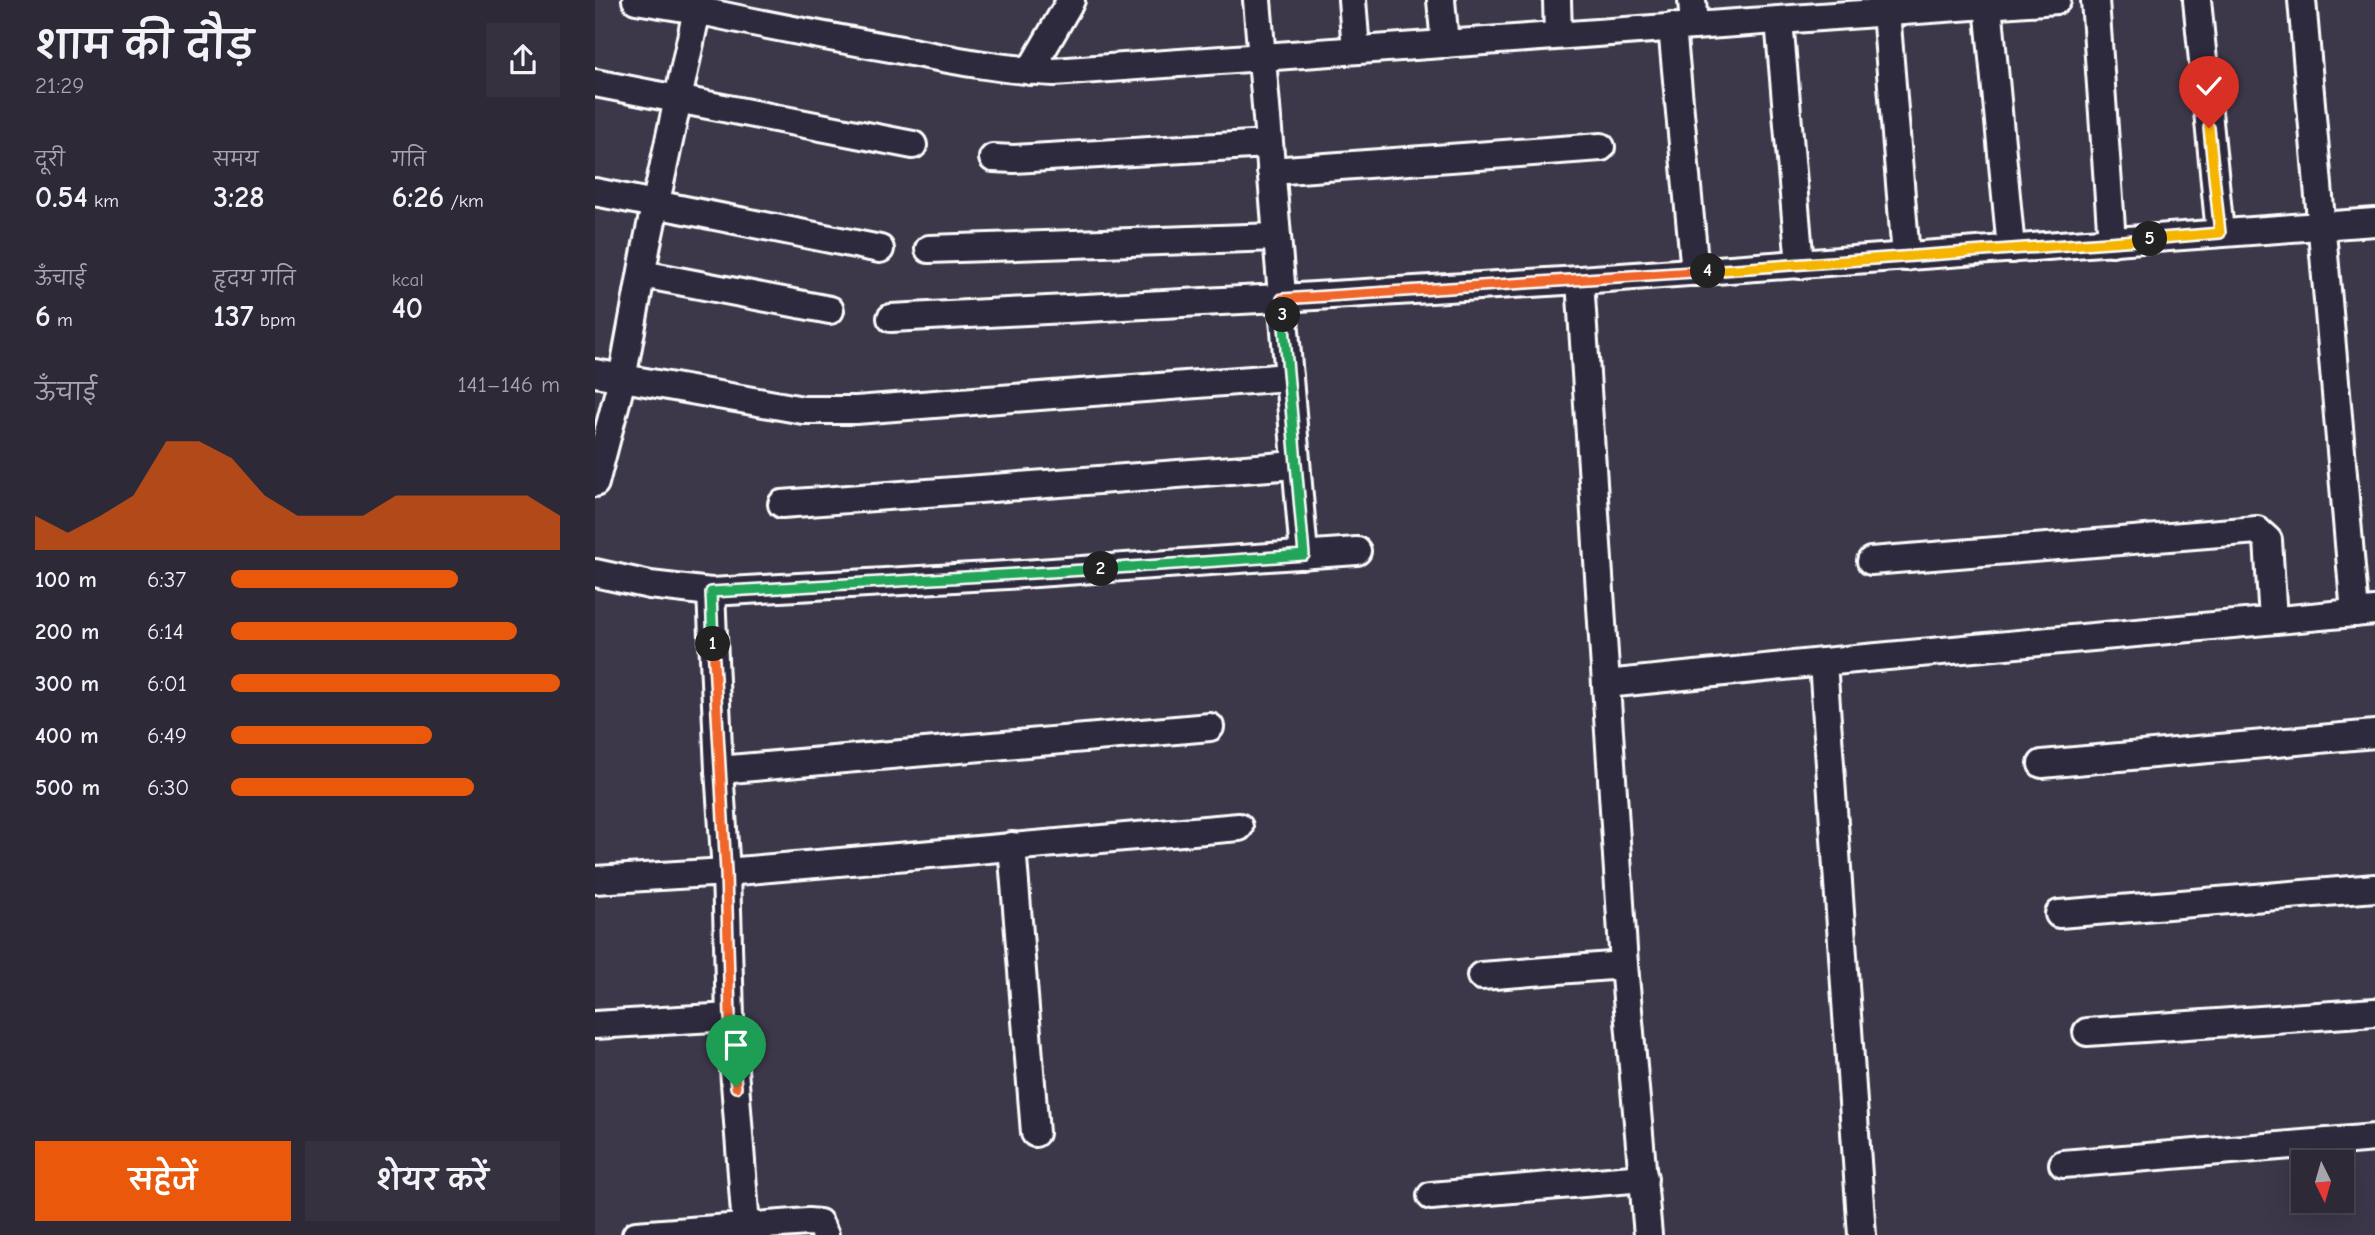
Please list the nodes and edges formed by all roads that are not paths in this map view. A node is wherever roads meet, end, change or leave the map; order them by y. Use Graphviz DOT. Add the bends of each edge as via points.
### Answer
graph roads {
  1 [pos="636,0"];
  2 [pos="1071,0"];
  3 [pos="1257,0"];
  4 [pos="1352,0"];
  5 [pos="1441,0"];
  6 [pos="1556,0"];
  7 [pos="2057,0"];
  8 [pos="2095,0"];
  9 [pos="2197,0"];
  10 [pos="2302,0"];
  11 [pos="1929,4"];
  12 [pos="698,5"];
  13 [pos="1988,5"];
  14 [pos="1820,8"];
  15 [pos="1886,12"];
  16 [pos="1686,18"];
  17 [pos="1779,20"];
  18 [pos="1558,35"];
  19 [pos="1445,44"];
  20 [pos="1356,50"];
  21 [pos="1260,57"];
  22 [pos="1030,71"];
  23 [pos="595,83"];
  24 [pos="677,99"];
  25 [pos="1268,144"];
  26 [pos="913,145"];
  27 [pos="1601,147"];
  28 [pos="993,158"];
  29 [pos="1271,171"];
  30 [pos="595,192"];
  31 [pos="656,203"];
  32 [pos="2375,222"];
  33 [pos="2321,226"];
  34 [pos="2220,233"];
  35 [pos="1277,237"];
  36 [pos="2112,242"];
  37 [pos="880,249"];
  38 [pos="929,249"];
  39 [pos="2011,249"];
  40 [pos="1906,257"];
  41 [pos="1800,264"];
  42 [pos="1695,272"];
  43 [pos="642,274"];
  44 [pos="1580,280"];
  45 [pos="1282,299"];
  46 [pos="830,310"];
  47 [pos="891,318"];
  48 [pos="595,373"];
  49 [pos="1289,377"];
  50 [pos="622,379"];
  51 [pos="1296,464"];
  52 [pos="595,483"];
  53 [pos="782,504"];
  54 [pos="1357,551"];
  55 [pos="1304,555"];
  56 [pos="1871,561"];
  57 [pos="595,573"];
  58 [pos="711,592"];
  59 [pos="2365,612"];
  60 [pos="2273,620"];
  61 [pos="1823,662"];
  62 [pos="1606,684"];
  63 [pos="1210,727"];
  64 [pos="2375,734"];
  65 [pos="2042,764"];
  66 [pos="719,770"];
  67 [pos="1239,827"];
  68 [pos="1012,846"];
  69 [pos="726,872"];
  70 [pos="595,880"];
  71 [pos="2375,888"];
  72 [pos="2059,914"];
  73 [pos="1624,965"];
  74 [pos="1481,976"];
  75 [pos="2375,1012"];
  76 [pos="730,1017"];
  77 [pos="595,1026"];
  78 [pos="2087,1032"];
  79 [pos="1035,1133"];
  80 [pos="2375,1138"];
  81 [pos="2063,1164"];
  82 [pos="1644,1178"];
  83 [pos="1431,1196"];
  84 [pos="746,1227"];
  85 [pos="636,1235"];
  86 [pos="825,1235"];
  87 [pos="1648,1235"];
  88 [pos="1862,1235"];
  1 -- 12 [label="street"];
  2 -- 22 [label="street"];
  3 -- 21 [label="street"];
  4 -- 20 [label="street"];
  5 -- 19 [label="street"];
  6 -- 18 [label="street"];
  7 -- 13 [label="street"];
  8 -- 36 [label="street"];
  9 -- 34 [label="street"];
  10 -- 33 [label="street"];
  11 -- 13 [label="street"];
  11 -- 15 [label="street"];
  12 -- 22 [label="street" via="765,25"];
  12 -- 24 [label="street"];
  13 -- 39 [label="street"];
  14 -- 15 [label="street"];
  14 -- 17 [label="street"];
  15 -- 40 [label="street"];
  16 -- 17 [label="street"];
  16 -- 18 [label="street"];
  16 -- 42 [label="street"];
  17 -- 41 [label="street"];
  18 -- 19 [label="street"];
  19 -- 20 [label="street"];
  20 -- 21 [label="street"];
  21 -- 22 [label="street"];
  21 -- 25 [label="street"];
  23 -- 24 [label="street"];
  24 -- 26 [label="street"];
  24 -- 31 [label="street"];
  25 -- 28 [label="street"];
  25 -- 29 [label="street"];
  27 -- 29 [label="street"];
  29 -- 35 [label="street"];
  30 -- 31 [label="street"];
  31 -- 37 [label="street"];
  31 -- 43 [label="street"];
  32 -- 33 [label="street"];
  33 -- 34 [label="street"];
  33 -- 59 [label="street"];
  34 -- 36 [label="street"];
  35 -- 38 [label="street"];
  35 -- 45 [label="street"];
  36 -- 39 [label="street"];
  39 -- 40 [label="street"];
  40 -- 41 [label="street"];
  41 -- 42 [label="street"];
  42 -- 44 [label="street"];
  43 -- 46 [label="street"];
  43 -- 50 [label="street"];
  44 -- 45 [label="street"];
  44 -- 62 [label="street"];
  45 -- 47 [label="street"];
  45 -- 49 [label="street"];
  48 -- 50 [label="street"];
  49 -- 50 [label="street" via="856,410 803,410"];
  49 -- 51 [label="street"];
  50 -- 52 [label="street"];
  51 -- 53 [label="street"];
  51 -- 55 [label="street"];
  54 -- 55 [label="street"];
  55 -- 58 [label="street"];
  56 -- 60 [label="street" via="2257,530 2268,540"];
  57 -- 58 [label="street"];
  58 -- 66 [label="street"];
  59 -- 60 [label="street"];
  60 -- 61 [label="street"];
  61 -- 62 [label="street"];
  61 -- 88 [label="street"];
  62 -- 73 [label="street"];
  63 -- 66 [label="street"];
  64 -- 65 [label="street"];
  66 -- 69 [label="street"];
  67 -- 68 [label="street"];
  68 -- 69 [label="street"];
  68 -- 79 [label="street"];
  69 -- 70 [label="street"];
  69 -- 76 [label="street"];
  71 -- 72 [label="street"];
  73 -- 74 [label="street"];
  73 -- 82 [label="street"];
  75 -- 78 [label="street"];
  76 -- 77 [label="street"];
  76 -- 84 [label="street"];
  80 -- 81 [label="street"];
  82 -- 83 [label="street"];
  82 -- 87 [label="street"];
  84 -- 85 [label="street"];
  84 -- 86 [label="street" via="819,1223"];
}
